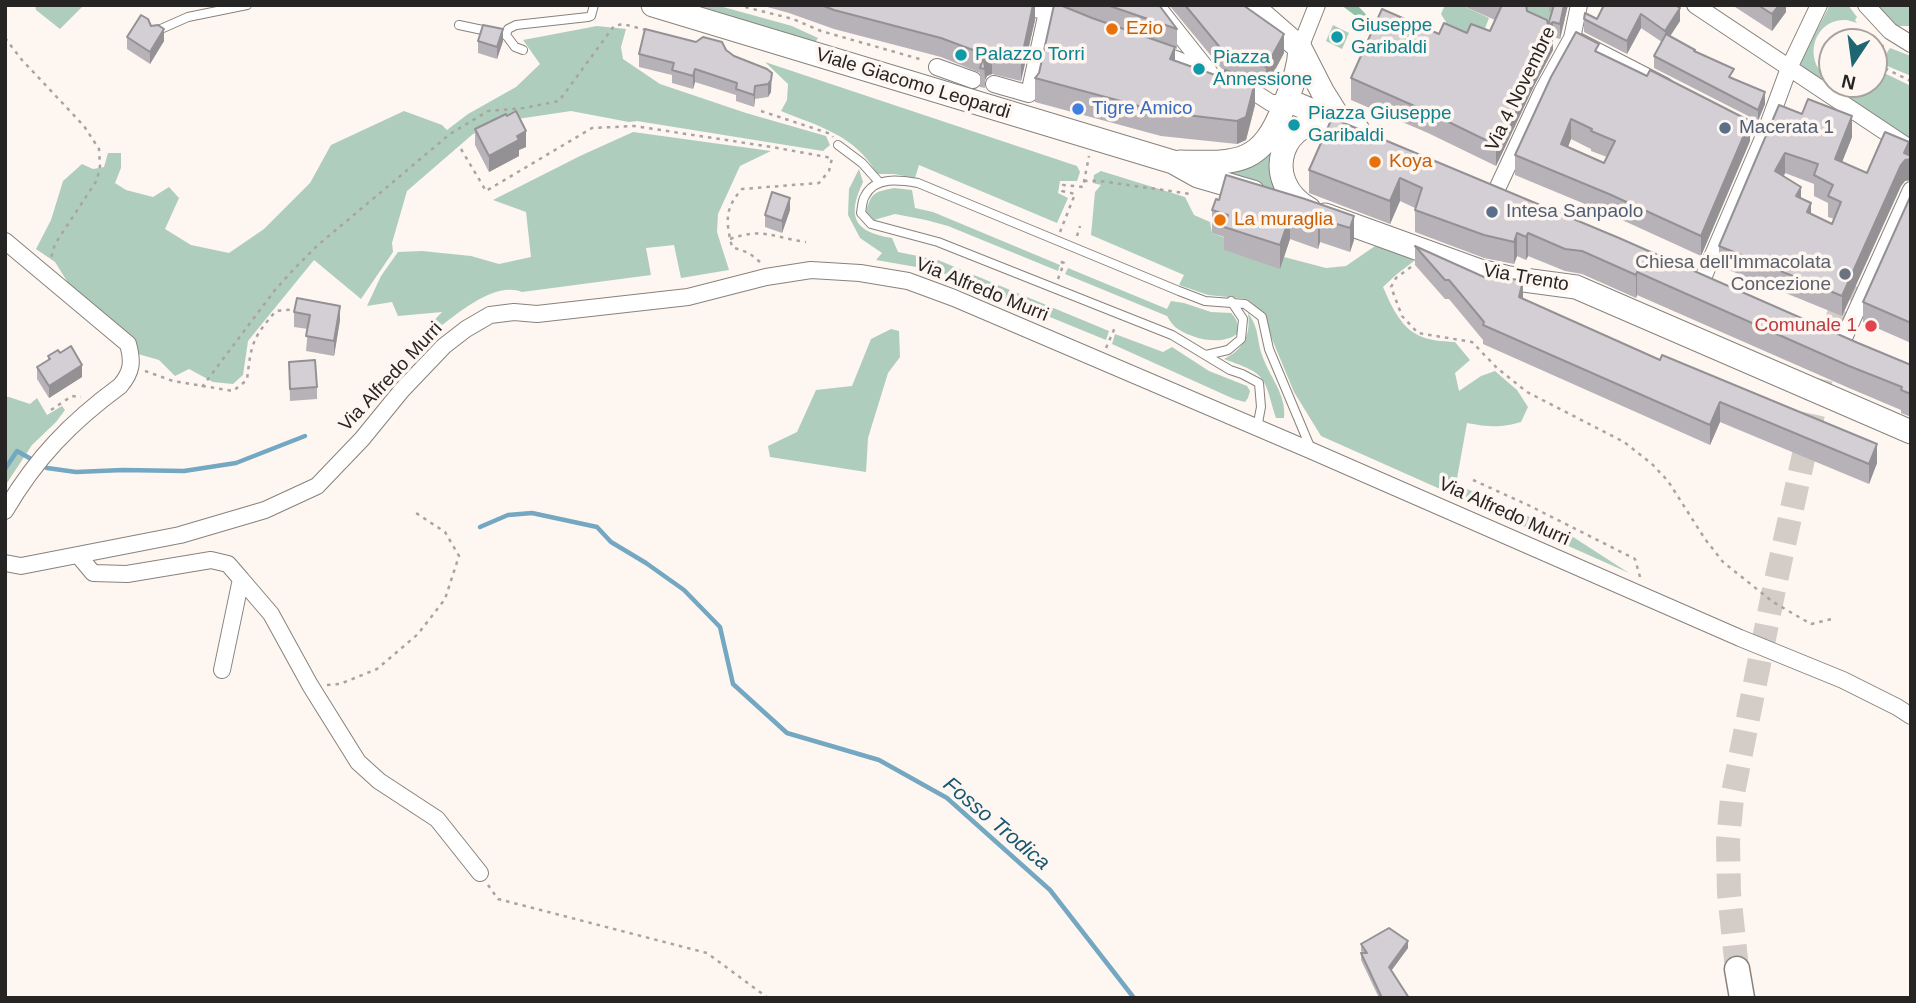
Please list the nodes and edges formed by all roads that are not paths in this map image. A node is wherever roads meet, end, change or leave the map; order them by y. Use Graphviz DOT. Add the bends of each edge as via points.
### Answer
graph roads {
  1 [pos="247,5"];
  2 [pos="594,5"];
  3 [pos="1021,5"];
  4 [pos="1156,5"];
  5 [pos="1251,5"];
  6 [pos="1317,5"];
  7 [pos="1579,5"];
  8 [pos="1695,5"];
  9 [pos="1819,5"];
  10 [pos="1866,5"];
  11 [pos="663,7"];
  12 [pos="1047,12"];
  13 [pos="459,24"];
  14 [pos="1083,27"];
  15 [pos="154,32"];
  16 [pos="506,36"];
  17 [pos="1564,43"];
  18 [pos="1911,44"];
  19 [pos="1142,48"];
  20 [pos="1300,48"];
  21 [pos="523,50"];
  22 [pos="930,64"];
  23 [pos="1789,68"];
  24 [pos="1214,77"];
  25 [pos="972,80"];
  26 [pos="994,85"];
  27 [pos="1681,94"];
  28 [pos="1260,96"];
  29 [pos="1287,100"];
  30 [pos="1342,123"];
  31 [pos="1272,133"];
  32 [pos="1377,138"];
  33 [pos="838,145"];
  34 [pos="1911,149"];
  35 [pos="1281,158"];
  36 [pos="1173,162"];
  37 [pos="1472,179"];
  38 [pos="879,182"];
  39 [pos="1497,190"];
  40 [pos="1911,190"];
  41 [pos="1520,199"];
  42 [pos="1309,209"];
  43 [pos="5,241"];
  44 [pos="1678,267"];
  45 [pos="1714,282"];
  46 [pos="1231,301"];
  47 [pos="1819,328"];
  48 [pos="1855,343"];
  49 [pos="1206,355"];
  50 [pos="1257,428"];
  51 [pos="1911,432"];
  52 [pos="1312,451"];
  53 [pos="5,511"];
  54 [pos="78,555"];
  55 [pos="5,563"];
  56 [pos="241,579"];
  57 [pos="222,670"];
  58 [pos="1911,716"];
  59 [pos="480,873"];
  60 [pos="1737,969"];
  61 [pos="1742,998"];
  1 -- 15 [label="lane" via="188,17"];
  2 -- 16 [label="lane" via="591,16 516,25"];
  3 -- 12 [label="street"];
  4 -- 24 [label="street"];
  5 -- 20 [label="main road"];
  6 -- 20 [label="street"];
  7 -- 17 [label="street, Via 4 Novembre"];
  8 -- 23 [label="street"];
  9 -- 23 [label="street"];
  10 -- 18 [label="street" via="1890,31"];
  11 -- 36 [label="main road, Viale Giacomo Leopardi"];
  12 -- 14 [label="street"];
  12 -- 26 [label="street" via="1029,94"];
  13 -- 16 [label="lane"];
  16 -- 21 [label="lane"];
  17 -- 27 [label="street"];
  17 -- 39 [label="street, Via 4 Novembre"];
  19 -- 24 [label="street"];
  20 -- 29 [label="main road" via="1299,68"];
  20 -- 30 [label="main road"];
  22 -- 25 [label="street"];
  23 -- 34 [label="street"];
  23 -- 45 [label="street" via="1759,133"];
  24 -- 28 [label="street"];
  28 -- 29 [label="street"];
  28 -- 31 [label="street" via="1270,111"];
  29 -- 30 [label="main road"];
  29 -- 31 [label="main road"];
  30 -- 32 [label="main road"];
  30 -- 35 [label="main road" via="1323,121 1301,129 1289,140"];
  31 -- 35 [label="street"];
  31 -- 36 [label="main road" via="1254,153 1230,162"];
  33 -- 38 [label="lane"];
  35 -- 42 [label="main road" via="1286,190"];
  36 -- 42 [label="main road, Via Trento" via="1198,176"];
  37 -- 39 [label="main road"];
  38 -- 46 [label="lane" via="918,183 1205,301"];
  38 -- 49 [label="lane" via="864,195 861,213 871,224 938,242 1172,335"];
  39 -- 41 [label="main road"];
  40 -- 48 [label="street"];
  42 -- 51 [label="main road, Via Trento" via="1480,271 1576,287"];
  43 -- 53 [label="street" via="128,344 132,356 132,367 120,386 69,427"];
  44 -- 45 [label="main road"];
  46 -- 49 [label="lane" via="1244,319 1241,339 1228,350"];
  46 -- 52 [label="lane" via="1245,303 1262,317 1269,349"];
  47 -- 48 [label="main road"];
  49 -- 50 [label="lane" via="1259,383"];
  50 -- 52 [label="street, Via Alfredo Murri"];
  50 -- 54 [label="street, Via Alfredo Murri" via="908,281 811,270 688,297 490,316 444,346 317,485 265,510 180,535"];
  52 -- 58 [label="street, Via Alfredo Murri" via="1843,680"];
  54 -- 55 [label="street, Via Alfredo Murri" via="21,566"];
  54 -- 56 [label="street" via="93,573 127,574 211,560 228,564"];
  56 -- 57 [label="street"];
  56 -- 59 [label="street" via="271,614 358,762 437,818"];
  60 -- 61 [label="main road"];
}
